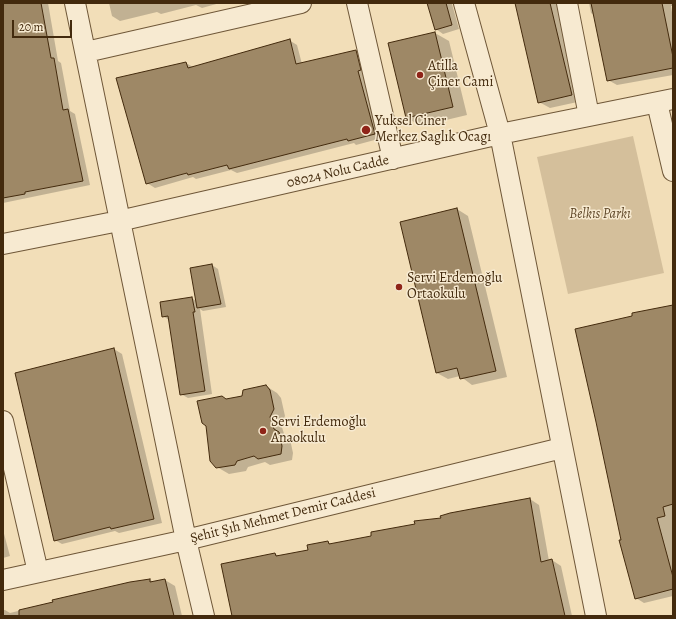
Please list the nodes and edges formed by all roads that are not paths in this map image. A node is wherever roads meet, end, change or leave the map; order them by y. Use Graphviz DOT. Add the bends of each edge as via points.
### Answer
graph roads {
  1 [pos="75,3"];
  2 [pos="301,3"];
  3 [pos="356,3"];
  4 [pos="464,3"];
  5 [pos="567,3"];
  6 [pos="86,52"];
  7 [pos="665,101"];
  8 [pos="589,116"];
  9 [pos="500,134"];
  10 [pos="393,160"];
  11 [pos="673,171"];
  12 [pos="119,221"];
  13 [pos="3,244"];
  14 [pos="3,422"];
  15 [pos="562,448"];
  16 [pos="186,540"];
  17 [pos="38,572"];
  18 [pos="3,580"];
  19 [pos="204,616"];
  20 [pos="596,616"];
  1 -- 6 [label="street"];
  2 -- 6 [label="street"];
  3 -- 10 [label="street"];
  4 -- 9 [label="street"];
  5 -- 8 [label="street"];
  6 -- 12 [label="street"];
  7 -- 8 [label="street, 08024 Nolu Cadde"];
  7 -- 11 [label="street"];
  8 -- 9 [label="street, 08024 Nolu Cadde"];
  9 -- 10 [label="street, 08024 Nolu Cadde"];
  9 -- 15 [label="street"];
  10 -- 12 [label="street, 08024 Nolu Cadde"];
  12 -- 13 [label="street, 08024 Nolu Cadde"];
  12 -- 16 [label="street"];
  14 -- 17 [label="street"];
  15 -- 16 [label="street, Şehit Şıh Mehmet Demir Caddesi"];
  15 -- 20 [label="street"];
  16 -- 17 [label="street, Şehit Şıh Mehmet Demir Caddesi"];
  16 -- 19 [label="street"];
  17 -- 18 [label="street, Şehit Şıh Mehmet Demir Caddesi"];
}
